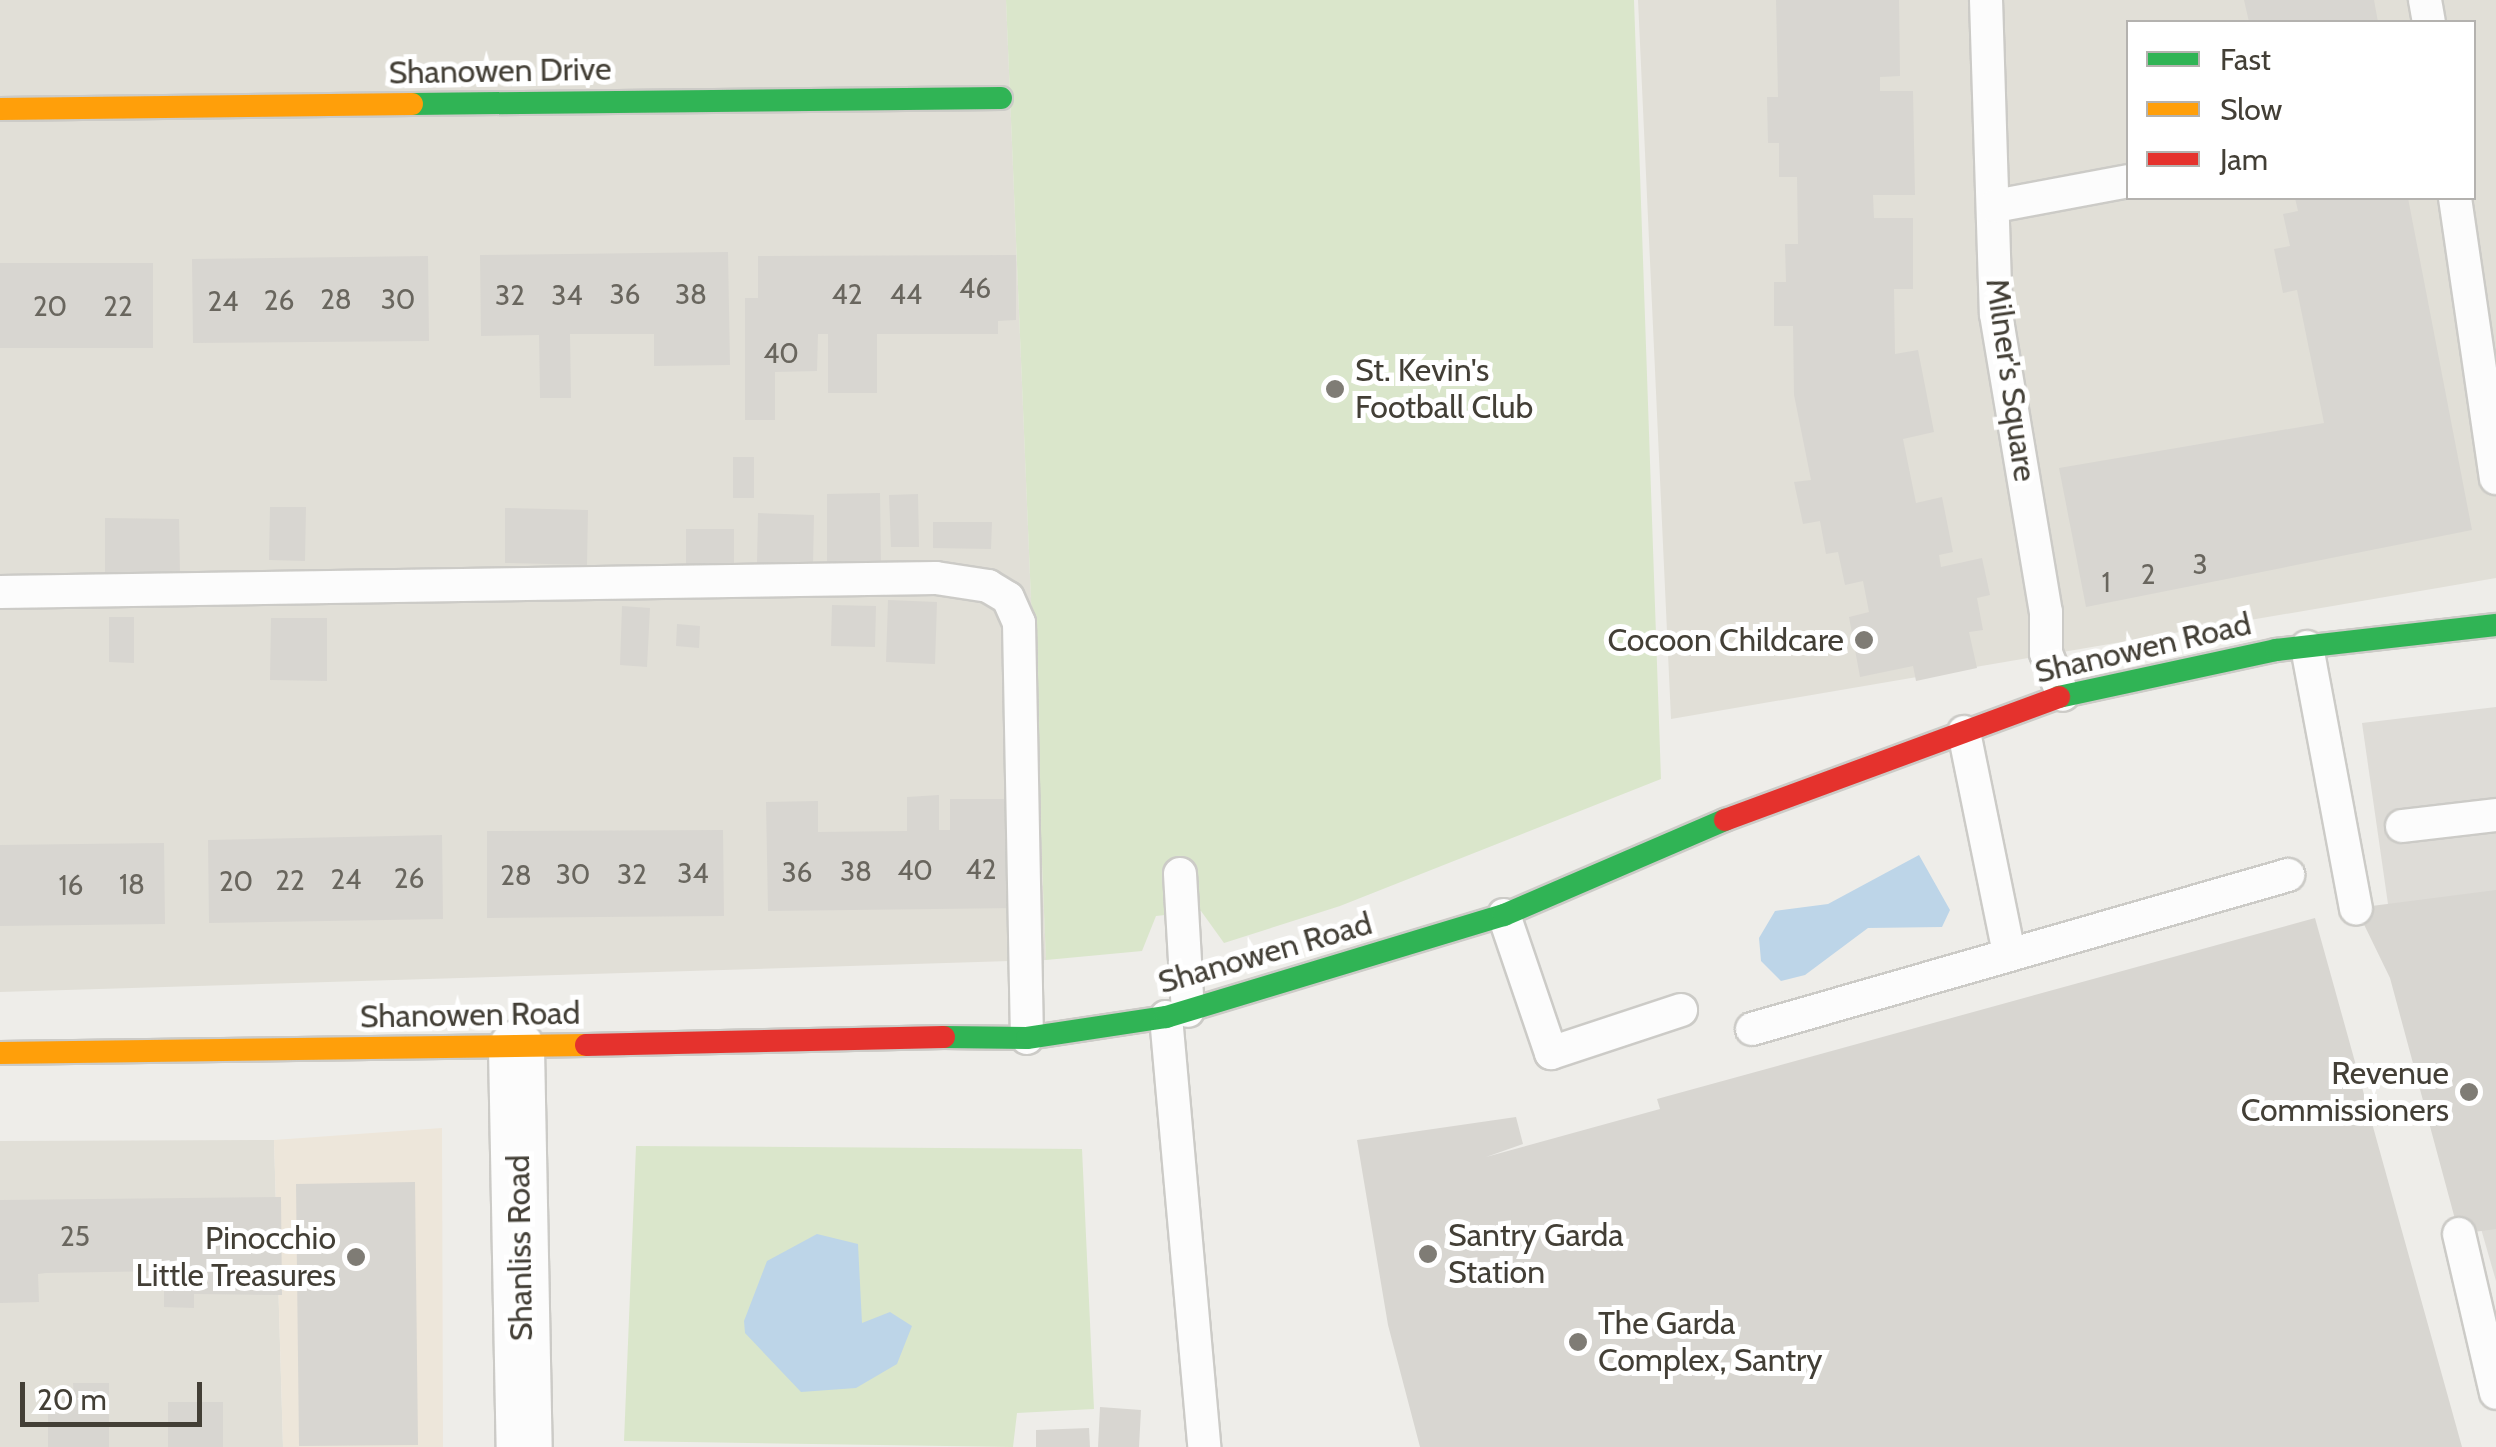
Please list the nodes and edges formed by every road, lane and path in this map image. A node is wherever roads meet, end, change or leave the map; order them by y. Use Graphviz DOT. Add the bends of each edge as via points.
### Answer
graph roads {
  1 [pos="1986,0"];
  2 [pos="1001,98"];
  3 [pos="0,109"];
  4 [pos="2126,181"];
  5 [pos="2454,200"];
  6 [pos="1995,206"];
  7 [pos="2496,478"];
  8 [pos="0,592"];
  9 [pos="2496,625"];
  10 [pos="2307,647"];
  11 [pos="2063,695"];
  12 [pos="1964,732"];
  13 [pos="2496,815"];
  14 [pos="2402,826"];
  15 [pos="1180,874"];
  16 [pos="2288,874"];
  17 [pos="2356,908"];
  18 [pos="1504,915"];
  19 [pos="2009,954"];
  20 [pos="1681,1010"];
  21 [pos="1177,1014"];
  22 [pos="1752,1029"];
  23 [pos="1027,1038"];
  24 [pos="516,1048"];
  25 [pos="0,1053"];
  26 [pos="2460,1234"];
  27 [pos="2496,1393"];
  28 [pos="524,1447"];
  29 [pos="1204,1447"];
  1 -- 6 [label="lane, Milner's Square"];
  2 -- 3 [label="street, Shanowen Drive"];
  4 -- 6 [label="lane"];
  5 -- 7 [label="lane"];
  6 -- 11 [label="lane, Milner's Square" via="1996,314 2046,612 2046,654"];
  8 -- 23 [label="lane" via="936,578 988,586 1008,598 1018,623"];
  9 -- 10 [label="street, Shanowen Road"];
  10 -- 11 [label="street, Shanowen Road"];
  10 -- 17 [label="lane"];
  11 -- 12 [label="street, Shanowen Road"];
  12 -- 18 [label="street, Shanowen Road" via="1724,820"];
  12 -- 19 [label="lane"];
  13 -- 14 [label="lane"];
  15 -- 21 [label="lane"];
  16 -- 19 [label="lane"];
  18 -- 20 [label="lane" via="1551,1053"];
  18 -- 21 [label="street, Shanowen Road"];
  19 -- 22 [label="lane"];
  21 -- 23 [label="street, Shanowen Road"];
  21 -- 29 [label="lane"];
  23 -- 24 [label="street, Shanowen Road" via="793,1036"];
  24 -- 25 [label="street, Shanowen Road"];
  24 -- 28 [label="street, Shanliss Road"];
  26 -- 27 [label="lane"];
}
